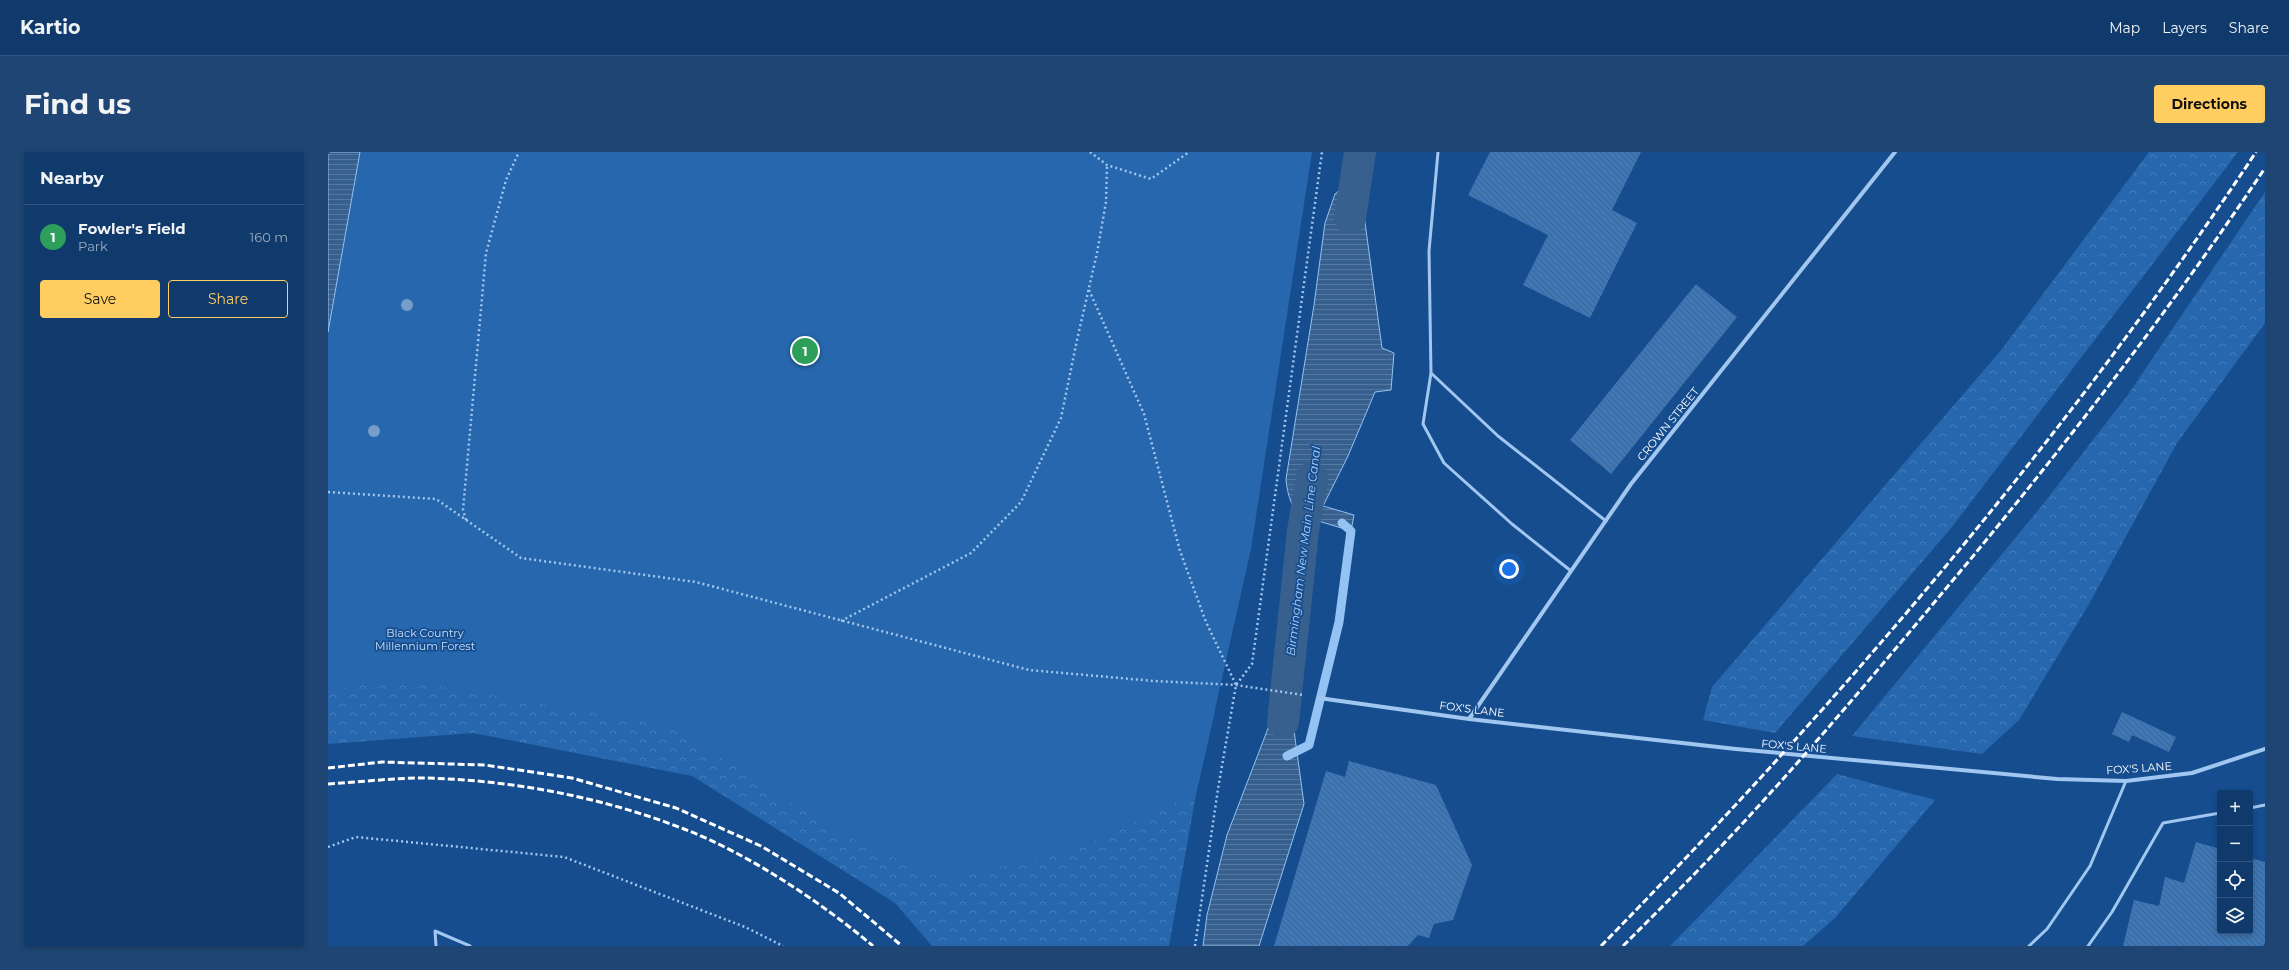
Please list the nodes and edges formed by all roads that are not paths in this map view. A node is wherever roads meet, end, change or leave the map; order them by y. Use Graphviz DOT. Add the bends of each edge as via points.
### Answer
graph roads {
  1 [pos="1438,152"];
  2 [pos="1895,152"];
  3 [pos="1431,373"];
  4 [pos="1606,521"];
  5 [pos="1571,571"];
  6 [pos="1319,698"];
  7 [pos="1469,719"];
  8 [pos="2265,750"];
  9 [pos="2126,781"];
  10 [pos="2265,805"];
  11 [pos="2253,807"];
  12 [pos="2217,814"];
  13 [pos="436,946"];
  14 [pos="470,946"];
  15 [pos="2029,946"];
  16 [pos="2088,946"];
  1 -- 3 [label="lane" via="1429,251"];
  2 -- 4 [label="street, CROWN STREET" via="1632,484"];
  3 -- 4 [label="lane" via="1498,436"];
  3 -- 5 [label="lane" via="1423,424 1444,462 1512,524"];
  4 -- 5 [label="street, CROWN STREET"];
  5 -- 7 [label="street, CROWN STREET"];
  6 -- 7 [label="street, FOX'S LANE"];
  7 -- 9 [label="street, FOX'S LANE" via="1881,763 2057,779"];
  8 -- 9 [label="street, FOX'S LANE" via="2192,773"];
  9 -- 15 [label="lane" via="2090,866 2047,929"];
  10 -- 11 [label="lane"];
  12 -- 16 [label="lane" via="2163,823 2112,912"];
  13 -- 14 [label="lane" via="435,931"];
}
